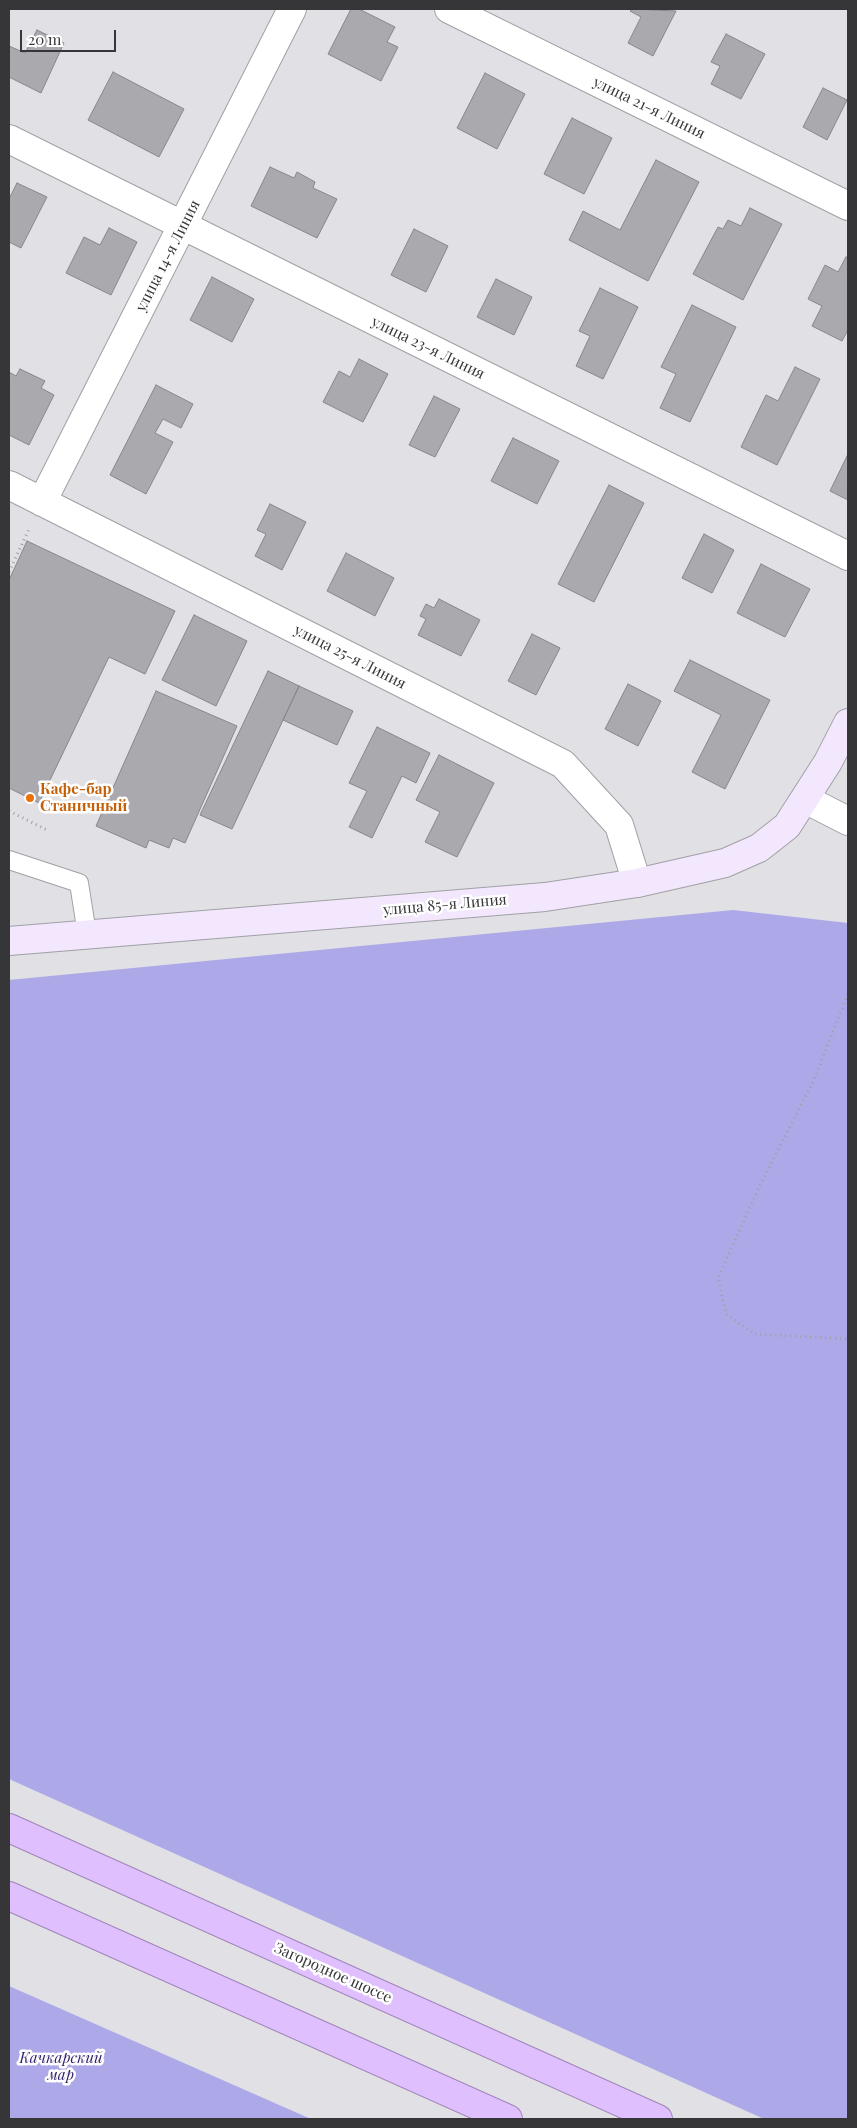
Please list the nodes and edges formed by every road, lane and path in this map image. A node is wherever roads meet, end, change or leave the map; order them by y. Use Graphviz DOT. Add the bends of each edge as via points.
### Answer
graph roads {
  1 [pos="292,9"];
  2 [pos="449,9"];
  3 [pos="9,139"];
  4 [pos="848,206"];
  5 [pos="183,226"];
  6 [pos="9,485"];
  7 [pos="42,502"];
  8 [pos="848,556"];
  9 [pos="9,572"];
  10 [pos="848,723"];
  11 [pos="805,799"];
  12 [pos="9,811"];
  13 [pos="848,821"];
  14 [pos="47,830"];
  15 [pos="9,860"];
  16 [pos="637,882"];
  17 [pos="87,934"];
  18 [pos="9,941"];
  19 [pos="848,994"];
  20 [pos="848,1339"];
  21 [pos="9,1828"];
  22 [pos="9,1896"];
  23 [pos="508,2119"];
  24 [pos="658,2119"];
  1 -- 5 [label="street, улица 14-я Линия"];
  2 -- 4 [label="street, улица 21-я Линия"];
  3 -- 5 [label="street, улица 23-я Линия"];
  5 -- 7 [label="street, улица 14-я Линия"];
  5 -- 8 [label="street, улица 23-я Линия"];
  6 -- 7 [label="street, улица 25-я Линия"];
  7 -- 9 [label="path"];
  7 -- 16 [label="street, улица 25-я Линия" via="563,764 619,825"];
  10 -- 11 [label="main road, улица 85-я Линия"];
  11 -- 13 [label="street"];
  11 -- 16 [label="main road, улица 85-я Линия" via="787,826 759,848 724,864"];
  12 -- 14 [label="path"];
  15 -- 17 [label="lane" via="79,883"];
  16 -- 17 [label="main road, улица 85-я Линия" via="546,897"];
  17 -- 18 [label="main road, улица 85-я Линия"];
  19 -- 20 [label="path" via="813,1082 718,1278 726,1314 755,1334"];
  21 -- 24 [label="highway, Загородное шоссе"];
  22 -- 23 [label="highway"];
}
